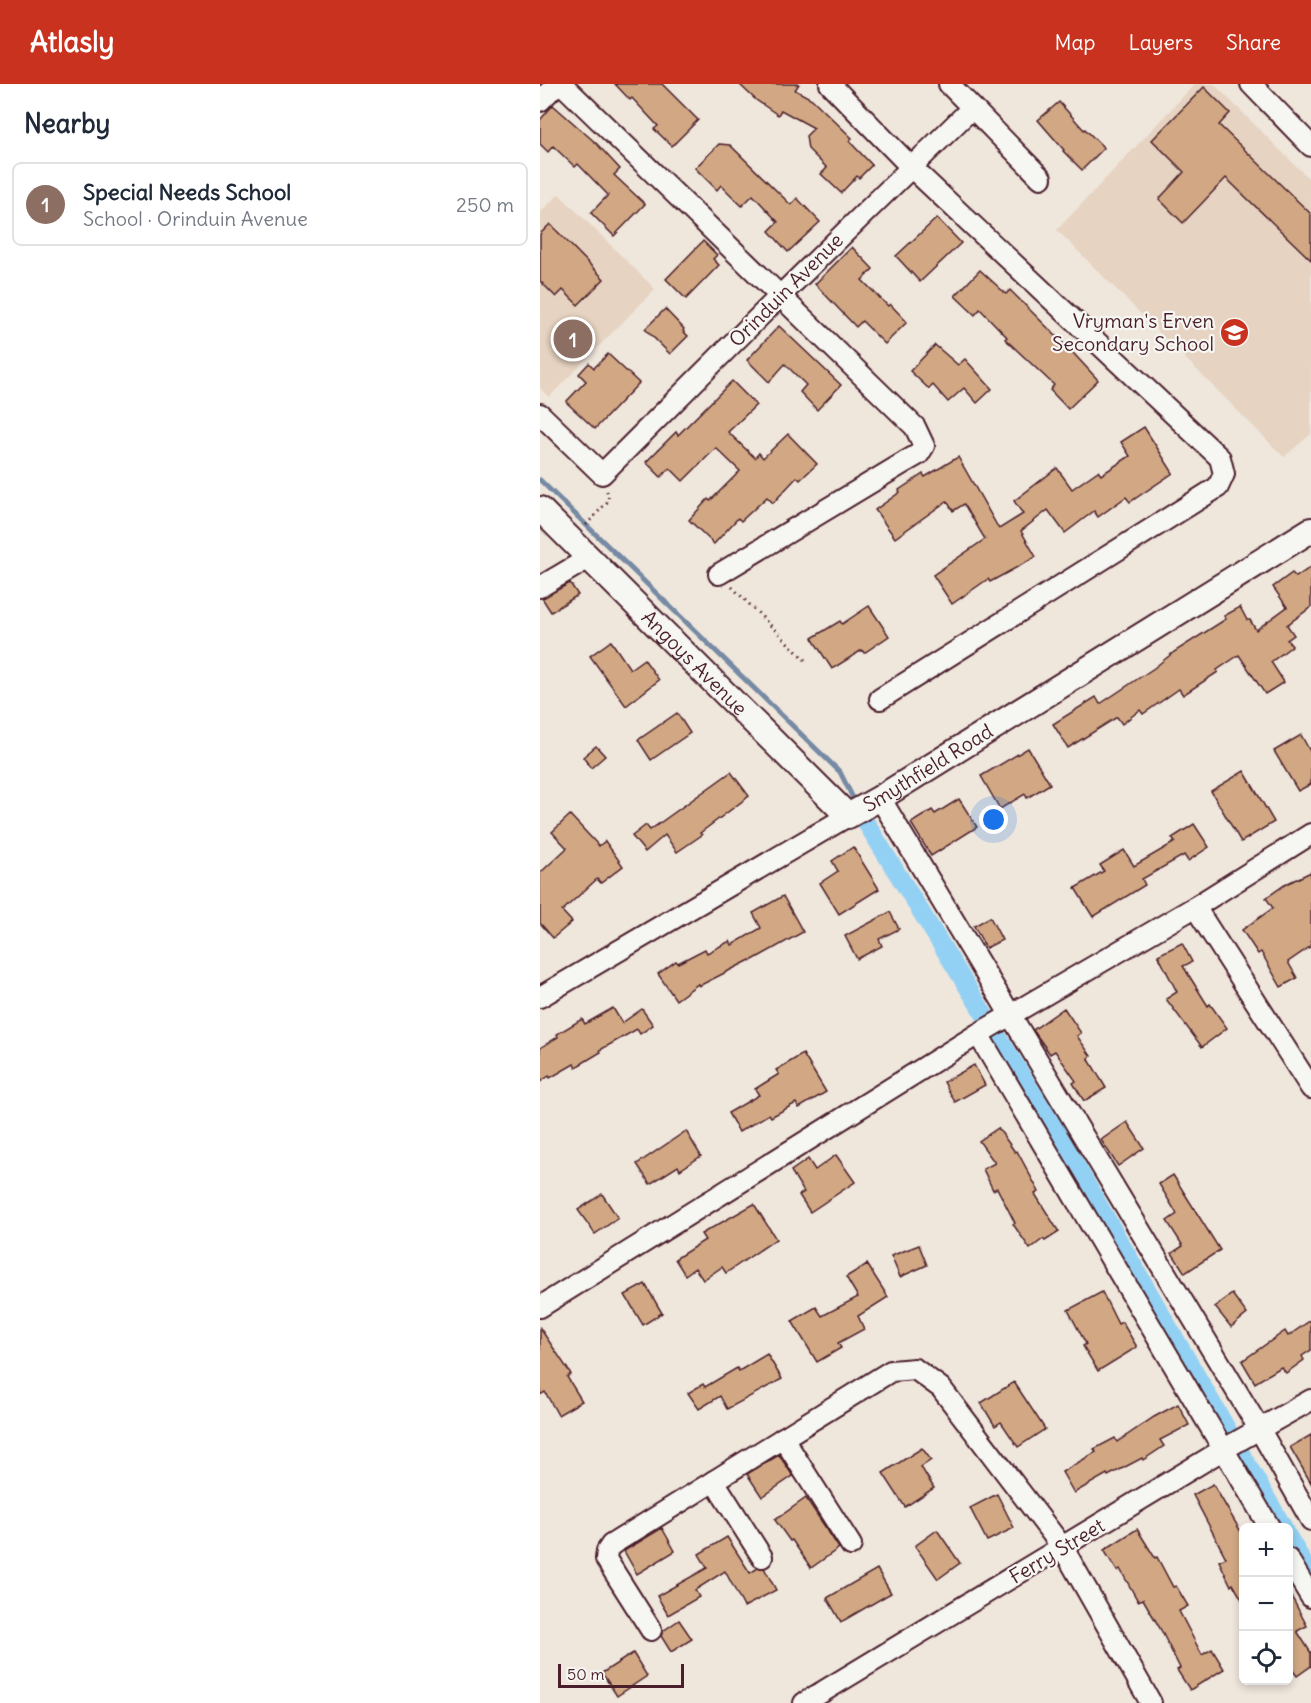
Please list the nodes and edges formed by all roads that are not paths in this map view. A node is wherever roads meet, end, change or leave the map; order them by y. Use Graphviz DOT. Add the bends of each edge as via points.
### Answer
graph roads {
  1 [pos="557,84"];
  2 [pos="562,84"];
  3 [pos="830,84"];
  4 [pos="948,84"];
  5 [pos="1251,84"];
  6 [pos="540,101"];
  7 [pos="972,108"];
  8 [pos="1311,146"];
  9 [pos="911,167"];
  10 [pos="1041,178"];
  11 [pos="780,296"];
  12 [pos="540,414"];
  13 [pos="540,508"];
  14 [pos="1311,530"];
  15 [pos="589,558"];
  16 [pos="719,574"];
  17 [pos="540,587"];
  18 [pos="880,699"];
  19 [pos="880,798"];
  20 [pos="848,816"];
  21 [pos="1311,834"];
  22 [pos="1195,907"];
  23 [pos="540,997"];
  24 [pos="1011,1016"];
  25 [pos="978,1034"];
  26 [pos="1311,1088"];
  27 [pos="540,1307"];
  28 [pos="1311,1400"];
  29 [pos="1260,1430"];
  30 [pos="783,1438"];
  31 [pos="1224,1449"];
  32 [pos="714,1481"];
  33 [pos="1311,1520"];
  34 [pos="1268,1523"];
  35 [pos="851,1545"];
  36 [pos="1063,1548"];
  37 [pos="762,1557"];
  38 [pos="1293,1567"];
  39 [pos="1311,1597"];
  40 [pos="651,1630"];
  41 [pos="804,1703"];
  42 [pos="1151,1703"];
  1 -- 6 [label="street"];
  2 -- 11 [label="street"];
  3 -- 9 [label="street"];
  4 -- 7 [label="street"];
  5 -- 8 [label="street"];
  7 -- 9 [label="street, Orinduin Avenue"];
  7 -- 10 [label="street"];
  9 -- 11 [label="street, Orinduin Avenue"];
  9 -- 18 [label="street" via="1220,458 1224,474 1218,488"];
  11 -- 12 [label="street, Orinduin Avenue" via="602,474"];
  11 -- 16 [label="street" via="915,427 924,446 919,454"];
  13 -- 15 [label="street, Angoys Avenue"];
  14 -- 19 [label="street, Smythfield Road"];
  15 -- 17 [label="street"];
  15 -- 20 [label="street, Angoys Avenue"];
  19 -- 20 [label="street, Smythfield Road"];
  19 -- 24 [label="street"];
  20 -- 23 [label="street, Smythfield Road"];
  21 -- 22 [label="street"];
  22 -- 24 [label="street"];
  22 -- 26 [label="street"];
  24 -- 25 [label="street"];
  24 -- 29 [label="street"];
  25 -- 27 [label="street"];
  25 -- 31 [label="street"];
  28 -- 29 [label="street, Ferry Street"];
  29 -- 31 [label="street, Ferry Street"];
  29 -- 33 [label="street"];
  30 -- 32 [label="street"];
  30 -- 35 [label="street"];
  30 -- 36 [label="street" via="891,1371 915,1369 941,1388"];
  31 -- 34 [label="street"];
  31 -- 36 [label="street, Ferry Street"];
  32 -- 37 [label="street"];
  32 -- 40 [label="street" via="607,1551 606,1559"];
  36 -- 41 [label="street, Ferry Street"];
  36 -- 42 [label="street"];
  38 -- 39 [label="street"];
}
